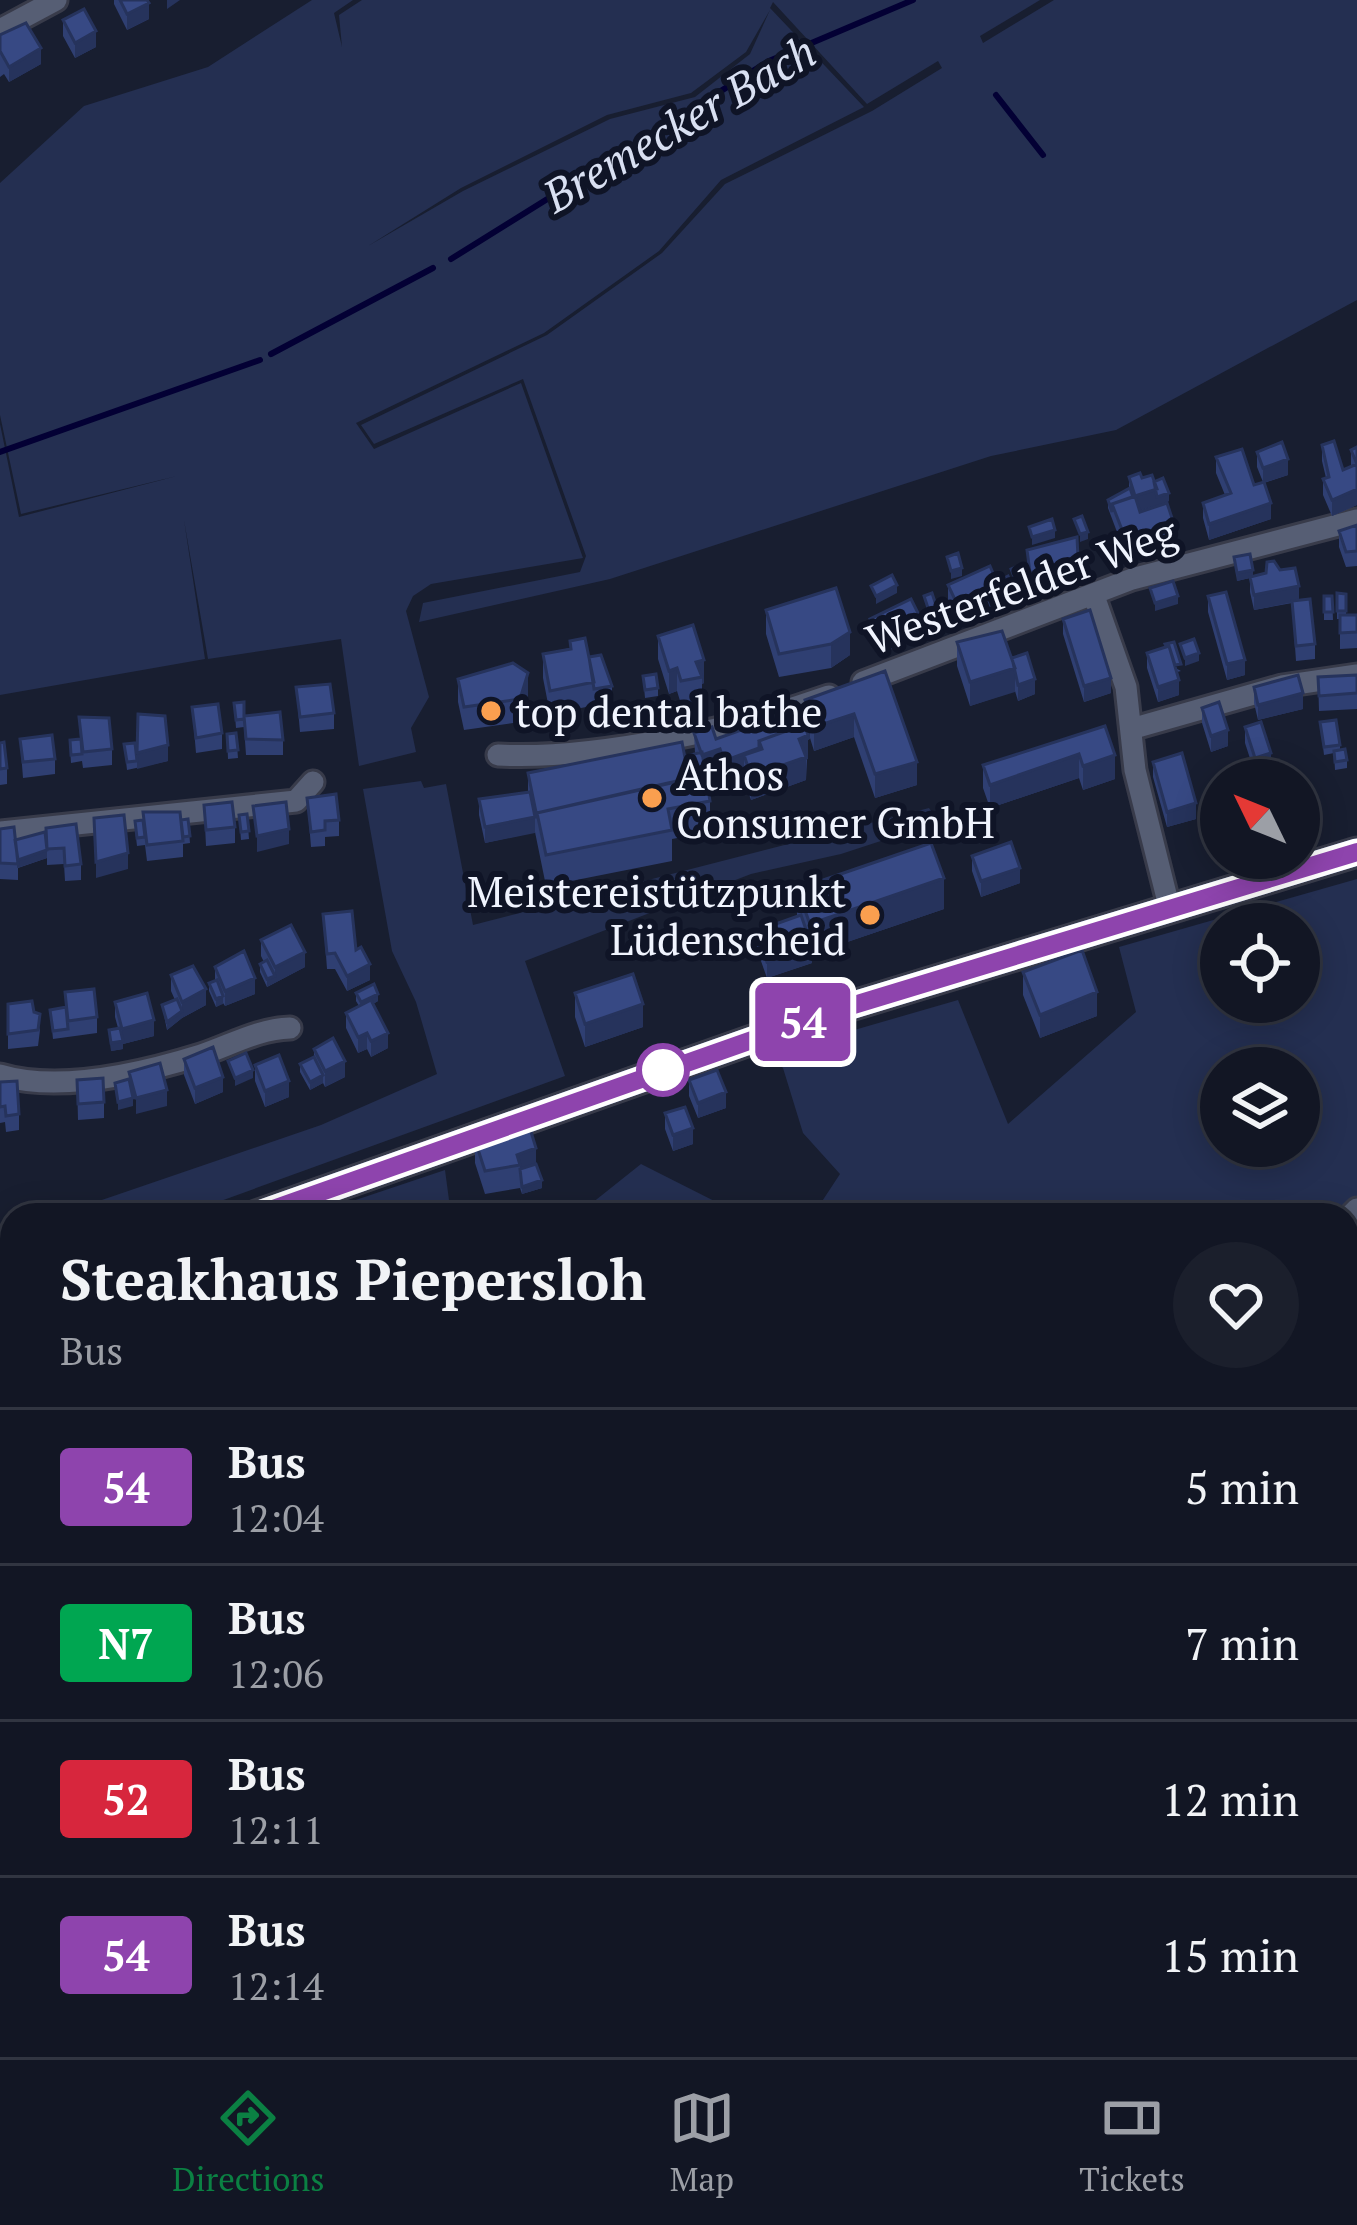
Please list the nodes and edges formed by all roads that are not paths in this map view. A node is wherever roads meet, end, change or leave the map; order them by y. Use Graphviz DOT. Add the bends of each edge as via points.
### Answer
graph roads {
  1 [pos="56,0"];
  2 [pos="0,30"];
  3 [pos="1357,520"];
  4 [pos="1094,596"];
  5 [pos="1357,675"];
  6 [pos="1131,729"];
  7 [pos="498,755"];
  8 [pos="313,782"];
  9 [pos="0,832"];
  10 [pos="1357,852"];
  11 [pos="1169,906"];
  12 [pos="290,1028"];
  13 [pos="0,1075"];
  14 [pos="290,1203"];
  1 -- 2 [label="street"];
  3 -- 4 [label="street, Westerfelder Weg"];
  4 -- 6 [label="street" via="1126,687"];
  4 -- 7 [label="street, Westerfelder Weg" via="784,711 547,757"];
  5 -- 6 [label="street" via="1282,686"];
  6 -- 11 [label="street"];
  8 -- 9 [label="street" via="296,801"];
  10 -- 11 [label="main road"];
  11 -- 14 [label="main road" via="710,1053"];
  12 -- 13 [label="street" via="140,1072"];
}
